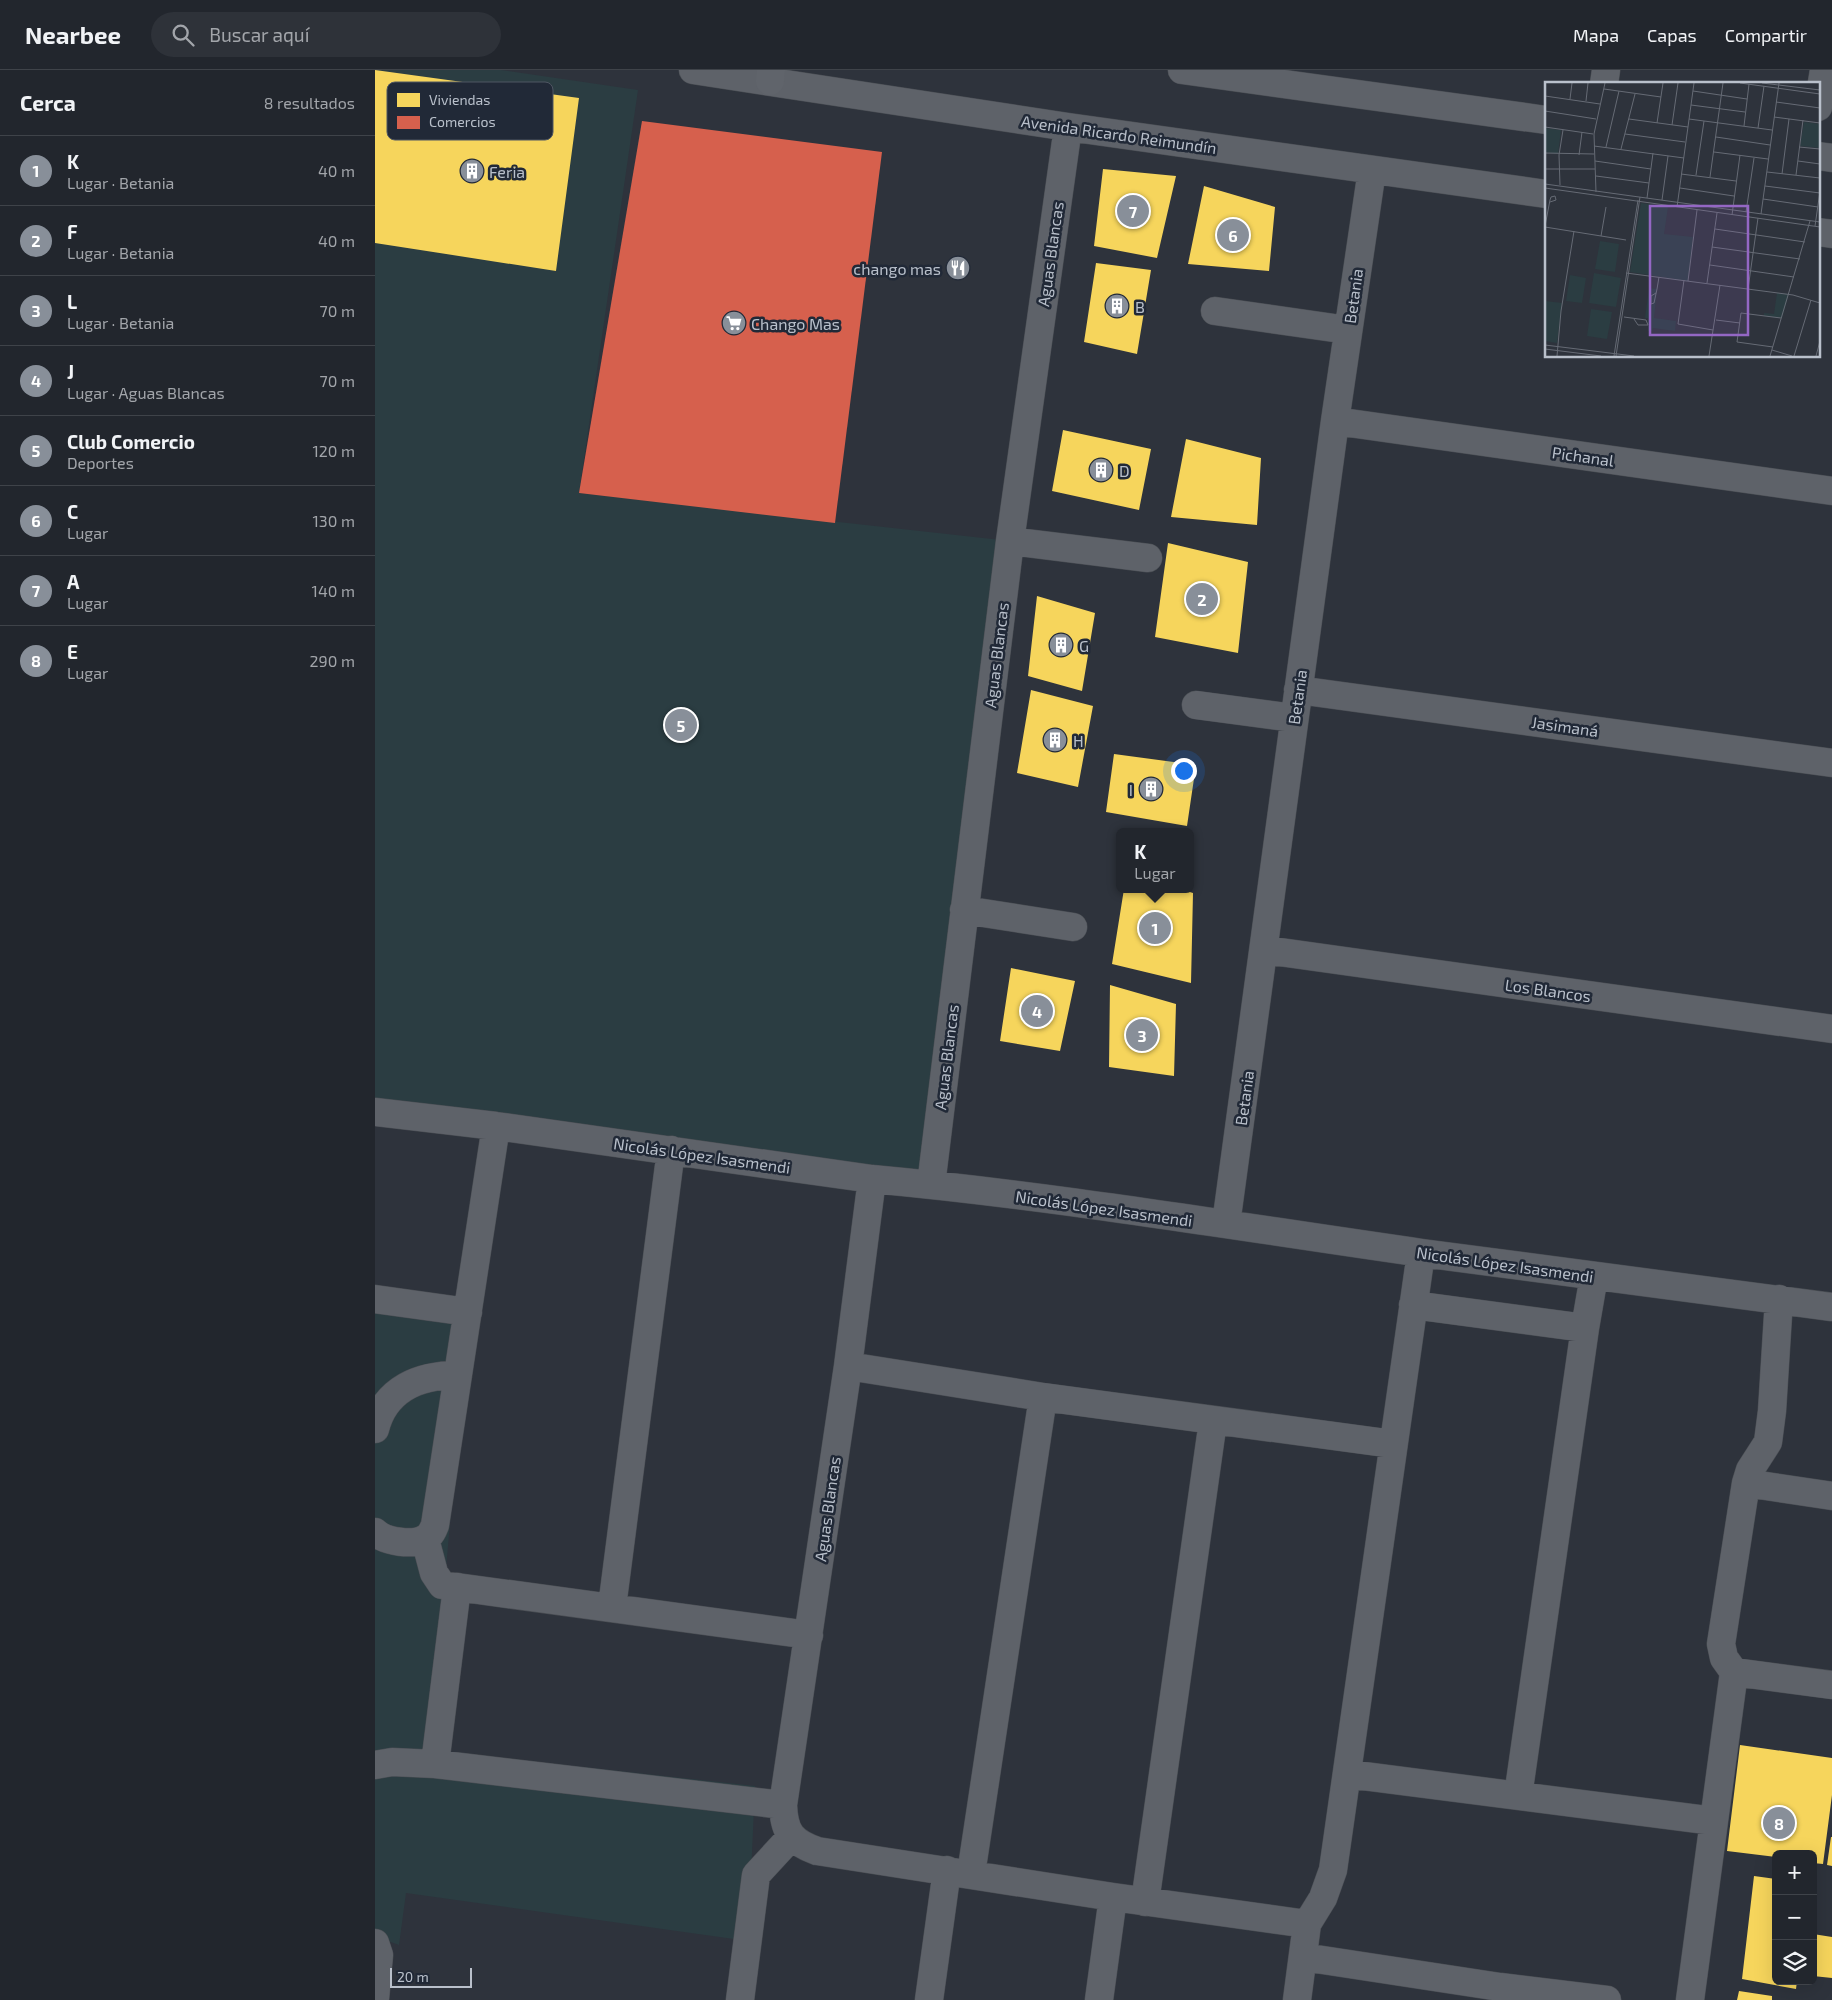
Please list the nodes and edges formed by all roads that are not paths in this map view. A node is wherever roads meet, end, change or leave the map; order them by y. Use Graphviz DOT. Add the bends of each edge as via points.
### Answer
graph roads {
  1 [pos="693,70"];
  2 [pos="1182,70"];
  3 [pos="1824,70"];
  4 [pos="770,75"];
  5 [pos="1819,100"];
  6 [pos="1545,120"];
  7 [pos="1068,127"];
  8 [pos="1819,156"];
  9 [pos="1832,158"];
  10 [pos="1372,170"];
  11 [pos="1545,194"];
  12 [pos="1819,232"];
  13 [pos="1832,234"];
  14 [pos="1215,311"];
  15 [pos="1348,330"];
  16 [pos="1335,421"];
  17 [pos="1832,491"];
  18 [pos="1010,541"];
  19 [pos="1148,558"];
  20 [pos="1299,690"];
  21 [pos="1196,704"];
  22 [pos="1294,718"];
  23 [pos="1832,763"];
  24 [pos="964,910"];
  25 [pos="1073,927"];
  26 [pos="1265,950"];
  27 [pos="1832,1029"];
  28 [pos="375,1112"];
  29 [pos="496,1126"];
  30 [pos="671,1150"];
  31 [pos="872,1179"];
  32 [pos="931,1185"];
  33 [pos="1227,1224"];
  34 [pos="1421,1253"];
  35 [pos="1594,1276"];
  36 [pos="375,1299"];
  37 [pos="1779,1300"];
  38 [pos="1413,1305"];
  39 [pos="1832,1307"];
  40 [pos="468,1312"];
  41 [pos="1585,1328"];
  42 [pos="848,1366"];
  43 [pos="458,1375"];
  44 [pos="1043,1397"];
  45 [pos="1213,1421"];
  46 [pos="375,1429"];
  47 [pos="1393,1444"];
  48 [pos="1746,1484"];
  49 [pos="1832,1496"];
  50 [pos="375,1532"];
  51 [pos="425,1539"];
  52 [pos="457,1587"];
  53 [pos="611,1607"];
  54 [pos="809,1635"];
  55 [pos="1734,1672"];
  56 [pos="1832,1685"];
  57 [pos="435,1764"];
  58 [pos="375,1765"];
  59 [pos="1348,1774"];
  60 [pos="1518,1796"];
  61 [pos="783,1805"];
  62 [pos="1714,1821"];
  63 [pos="791,1837"];
  64 [pos="959,1872"];
  65 [pos="1113,1897"];
  66 [pos="1145,1902"];
  67 [pos="1307,1924"];
  68 [pos="375,1943"];
  69 [pos="1303,1957"];
  70 [pos="1499,1993"];
  71 [pos="375,1999"];
  72 [pos="740,2000"];
  73 [pos="929,2000"];
  74 [pos="1099,2000"];
  75 [pos="1297,2000"];
  76 [pos="1607,2000"];
  77 [pos="1690,2000"];
  1 -- 4 [label="street, Avenida Ricardo Reimundín"];
  2 -- 6 [label="street"];
  3 -- 5 [label="street"];
  4 -- 7 [label="street, Avenida Ricardo Reimundín"];
  7 -- 10 [label="street, Avenida Ricardo Reimundín"];
  7 -- 18 [label="street, Aguas Blancas"];
  8 -- 9 [label="street"];
  10 -- 11 [label="street, Avenida Ricardo Reimundín"];
  10 -- 15 [label="street, Betania"];
  12 -- 13 [label="street"];
  14 -- 15 [label="street"];
  15 -- 16 [label="street, Betania"];
  16 -- 17 [label="street, Pichanal"];
  16 -- 20 [label="street, Betania"];
  18 -- 19 [label="street"];
  18 -- 24 [label="street, Aguas Blancas"];
  20 -- 22 [label="street, Betania"];
  20 -- 23 [label="street, Jasimaná"];
  21 -- 22 [label="street"];
  22 -- 26 [label="street, Betania"];
  24 -- 25 [label="street"];
  24 -- 32 [label="street, Aguas Blancas"];
  26 -- 27 [label="street, Los Blancos"];
  26 -- 33 [label="street, Betania"];
  28 -- 29 [label="street, Nicolás López Isasmendi"];
  29 -- 30 [label="street, Nicolás López Isasmendi"];
  29 -- 40 [label="street"];
  30 -- 31 [label="street, Nicolás López Isasmendi"];
  30 -- 53 [label="street"];
  31 -- 32 [label="street, Nicolás López Isasmendi"];
  31 -- 42 [label="street, Aguas Blancas"];
  32 -- 33 [label="street, Nicolás López Isasmendi"];
  33 -- 34 [label="street, Nicolás López Isasmendi"];
  34 -- 35 [label="street, Nicolás López Isasmendi"];
  34 -- 38 [label="street"];
  35 -- 37 [label="street, Nicolás López Isasmendi"];
  35 -- 41 [label="street"];
  36 -- 40 [label="street"];
  37 -- 39 [label="street, Nicolás López Isasmendi"];
  37 -- 48 [label="street" via="1768,1442 1750,1470"];
  38 -- 41 [label="street"];
  38 -- 47 [label="street"];
  40 -- 43 [label="street"];
  41 -- 60 [label="street"];
  42 -- 44 [label="street"];
  42 -- 54 [label="street, Aguas Blancas"];
  43 -- 46 [label="street" via="420,1379 405,1386 391,1397"];
  43 -- 51 [label="street" via="435,1525"];
  44 -- 45 [label="street"];
  44 -- 64 [label="street"];
  45 -- 47 [label="street"];
  45 -- 66 [label="street"];
  47 -- 59 [label="street"];
  48 -- 49 [label="street"];
  48 -- 55 [label="street" via="1721,1644 1724,1658"];
  50 -- 51 [label="street" via="385,1539"];
  51 -- 52 [label="street" via="434,1573 442,1585"];
  52 -- 53 [label="street"];
  52 -- 57 [label="street"];
  53 -- 54 [label="street"];
  54 -- 61 [label="street, Aguas Blancas"];
  55 -- 56 [label="street"];
  55 -- 62 [label="street"];
  57 -- 58 [label="street" via="392,1762"];
  57 -- 61 [label="street"];
  59 -- 60 [label="street"];
  59 -- 67 [label="street" via="1333,1870 1323,1898"];
  60 -- 62 [label="street"];
  61 -- 63 [label="street, Aguas Blancas" via="783,1820"];
  62 -- 77 [label="street"];
  63 -- 64 [label="street" via="800,1845 817,1851"];
  63 -- 72 [label="street" via="756,1875"];
  64 -- 65 [label="street"];
  64 -- 73 [label="street"];
  65 -- 66 [label="street"];
  65 -- 74 [label="street"];
  66 -- 67 [label="street"];
  67 -- 69 [label="street"];
  68 -- 71 [label="street" via="379,1954"];
  69 -- 70 [label="street"];
  69 -- 75 [label="street"];
  70 -- 76 [label="street"];
}
